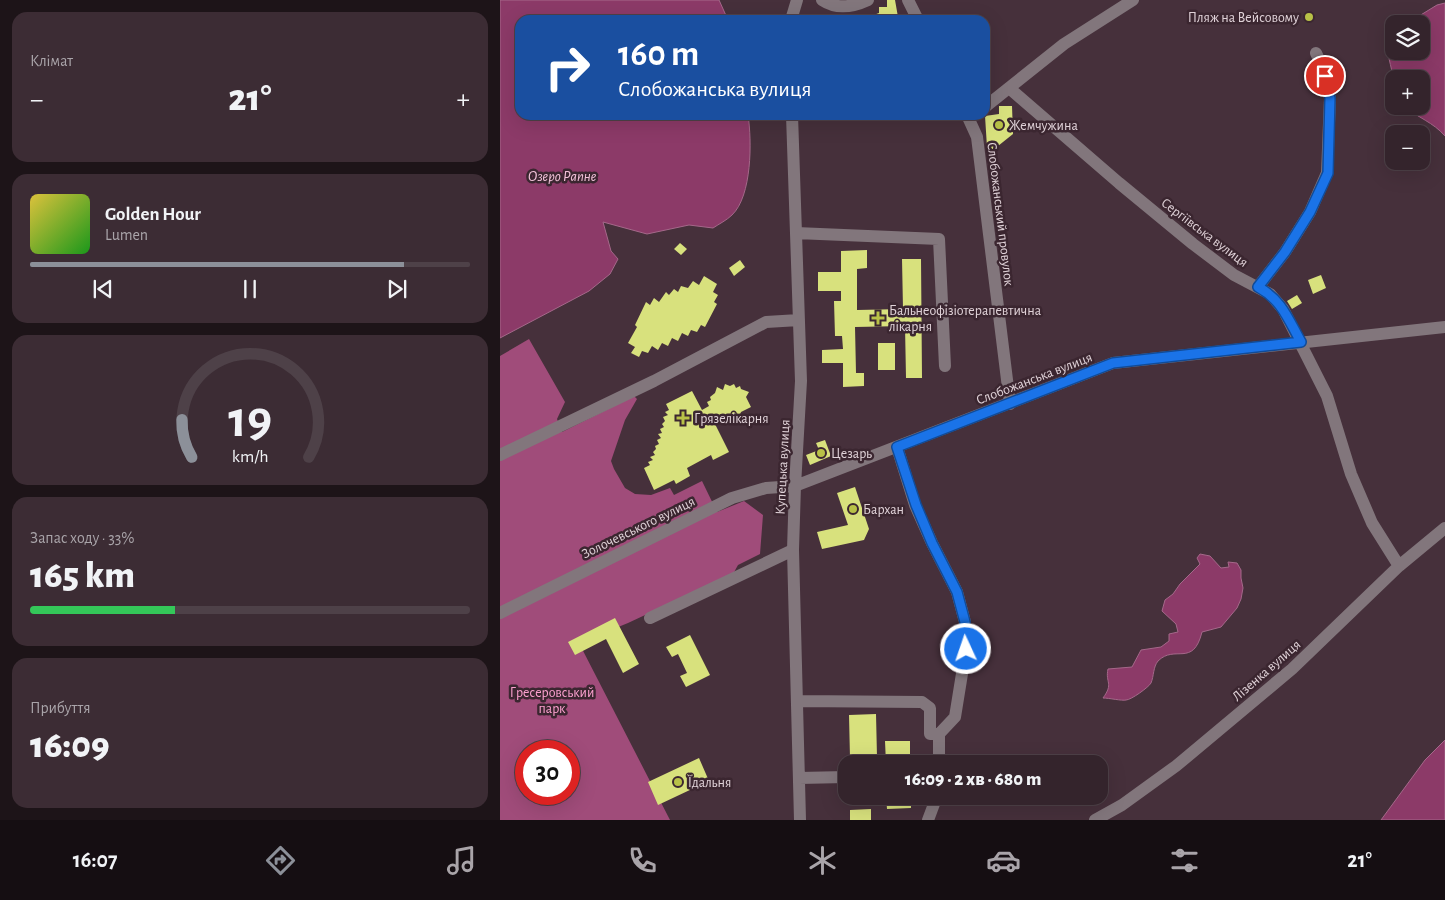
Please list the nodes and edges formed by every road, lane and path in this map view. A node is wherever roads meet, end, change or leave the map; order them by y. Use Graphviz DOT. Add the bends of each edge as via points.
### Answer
graph roads {
  1 [pos="797,0"];
  2 [pos="822,0"];
  3 [pos="868,0"];
  4 [pos="908,0"];
  5 [pos="1133,0"];
  6 [pos="792,15"];
  7 [pos="916,15"];
  8 [pos="1316,53"];
  9 [pos="1009,88"];
  10 [pos="990,103"];
  11 [pos="792,120"];
  12 [pos="971,120"];
  13 [pos="796,233"];
  14 [pos="1258,287"];
  15 [pos="799,320"];
  16 [pos="1445,327"];
  17 [pos="1301,342"];
  18 [pos="945,366"];
  19 [pos="1010,404"];
  20 [pos="897,447"];
  21 [pos="500,455"];
  22 [pos="795,486"];
  23 [pos="1445,528"];
  24 [pos="793,550"];
  25 [pos="1399,566"];
  26 [pos="500,612"];
  27 [pos="650,618"];
  28 [pos="797,701"];
  29 [pos="939,734"];
  30 [pos="939,755"];
  31 [pos="838,777"];
  32 [pos="798,778"];
  33 [pos="934,805"];
  34 [pos="800,820"];
  35 [pos="928,820"];
  36 [pos="1095,820"];
  1 -- 6 [label="street"];
  2 -- 3 [label="street" via="841,7 855,6"];
  4 -- 7 [label="street"];
  5 -- 9 [label="street" via="1064,44"];
  8 -- 14 [label="street" via="1330,98 1328,173 1310,212"];
  9 -- 10 [label="street"];
  9 -- 14 [label="street, Сергіївська вулиця" via="1193,244 1234,275"];
  11 -- 13 [label="street, Купецька вулиця"];
  12 -- 19 [label="street, Слобожанський провулок" via="977,137"];
  13 -- 15 [label="street, Купецька вулиця"];
  13 -- 18 [label="street" via="939,239"];
  14 -- 17 [label="street, Сергіївська вулиця" via="1270,294 1283,309"];
  15 -- 21 [label="street" via="766,322 654,382"];
  15 -- 22 [label="street, Купецька вулиця" via="801,381"];
  16 -- 17 [label="street, Слобожанська вулиця"];
  17 -- 19 [label="street, Слобожанська вулиця" via="1113,363"];
  17 -- 25 [label="street, Сергіївська вулиця" via="1327,396 1351,474 1372,523"];
  19 -- 20 [label="street, Слобожанська вулиця"];
  20 -- 22 [label="street, Слобожанська вулиця"];
  20 -- 29 [label="street" via="922,520 957,592 965,622 966,649 955,717"];
  22 -- 24 [label="street, Купецька вулиця"];
  22 -- 26 [label="street, Золочевського вулиця" via="766,488 732,498"];
  23 -- 25 [label="street, Лізенка вулиця"];
  24 -- 27 [label="street"];
  24 -- 28 [label="street, Купецька вулиця"];
  25 -- 36 [label="street, Лізенка вулиця" via="1292,668 1176,766"];
  28 -- 29 [label="street" via="922,702 930,708 930,734"];
  28 -- 32 [label="street, Купецька вулиця"];
  29 -- 30 [label="street"];
  31 -- 32 [label="street"];
  32 -- 34 [label="street, Купецька вулиця"];
  33 -- 35 [label="street"];
}
